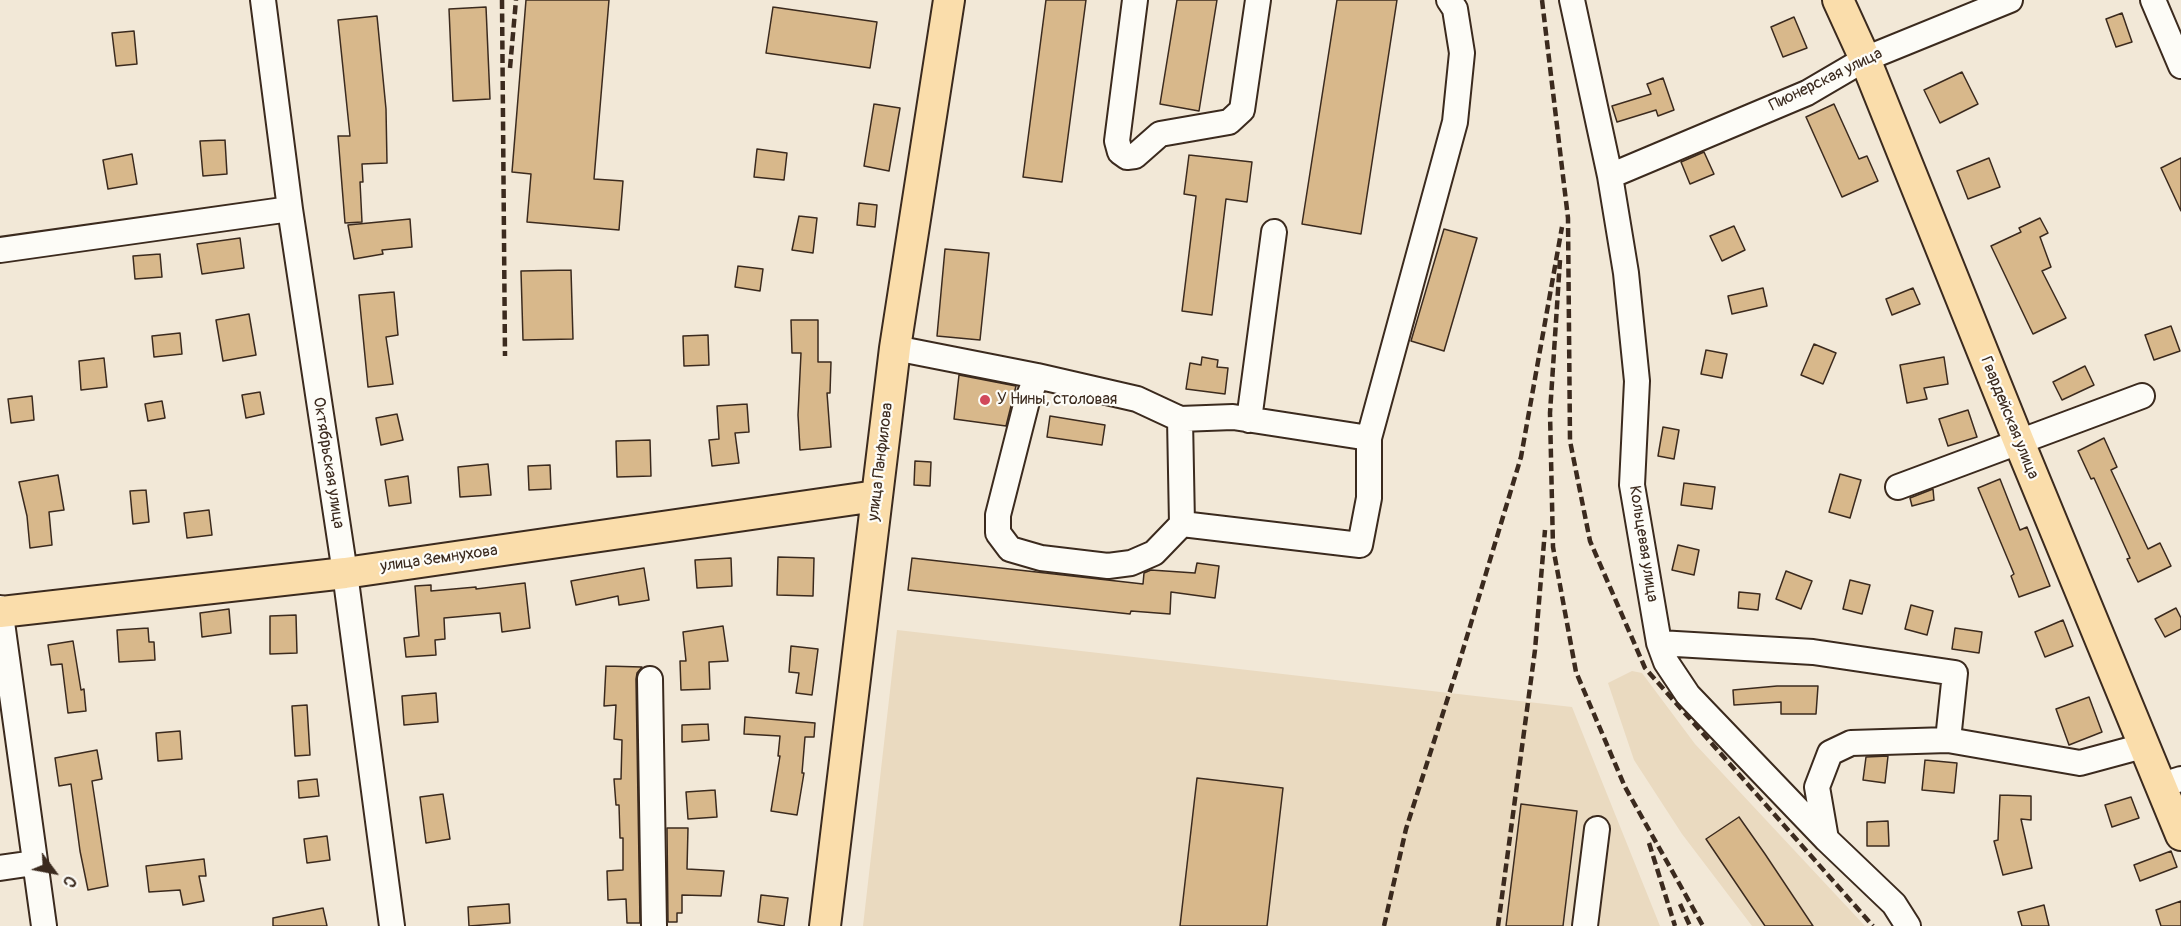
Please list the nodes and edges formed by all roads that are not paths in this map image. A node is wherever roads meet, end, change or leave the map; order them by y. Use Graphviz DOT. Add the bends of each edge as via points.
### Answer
graph roads {
  1 [pos="263,0"];
  2 [pos="950,0"];
  3 [pos="1136,0"];
  4 [pos="1258,0"];
  5 [pos="1449,0"];
  6 [pos="1572,0"];
  7 [pos="1838,0"];
  8 [pos="2010,0"];
  9 [pos="2153,0"];
  10 [pos="1865,59"];
  11 [pos="2181,66"];
  12 [pos="1610,176"];
  13 [pos="290,209"];
  14 [pos="1274,232"];
  15 [pos="0,250"];
  16 [pos="895,348"];
  17 [pos="1037,376"];
  18 [pos="2142,396"];
  19 [pos="1180,419"];
  20 [pos="1249,420"];
  21 [pos="1369,438"];
  22 [pos="2019,442"];
  23 [pos="1898,487"];
  24 [pos="876,496"];
  25 [pos="1182,524"];
  26 [pos="345,573"];
  27 [pos="0,611"];
  28 [pos="1659,643"];
  29 [pos="650,679"];
  30 [pos="1948,740"];
  31 [pos="2143,746"];
  32 [pos="2170,782"];
  33 [pos="1597,829"];
  34 [pos="2181,835"];
  35 [pos="1826,839"];
  36 [pos="34,863"];
  37 [pos="0,868"];
  38 [pos="44,926"];
  39 [pos="392,926"];
  40 [pos="654,926"];
  41 [pos="825,926"];
  42 [pos="1586,926"];
  43 [pos="1908,926"];
  1 -- 13 [label="street, Октябрьская улица"];
  2 -- 16 [label="main road, улица Панфилова"];
  3 -- 4 [label="street" via="1117,141 1120,152 1127,157 1135,156 1160,134 1229,122 1242,110"];
  5 -- 21 [label="street" via="1455,9 1462,53 1455,122"];
  6 -- 12 [label="street, Кольцевая улица"];
  7 -- 10 [label="main road, Гвардейская улица"];
  8 -- 10 [label="street, Пионерская улица"];
  9 -- 11 [label="street"];
  10 -- 12 [label="street, Пионерская улица" via="1807,93"];
  10 -- 22 [label="main road, Гвардейская улица"];
  12 -- 28 [label="street, Кольцевая улица" via="1626,273 1637,381 1632,485"];
  13 -- 15 [label="street"];
  13 -- 26 [label="street, Октябрьская улица"];
  14 -- 20 [label="street"];
  16 -- 17 [label="street"];
  16 -- 24 [label="main road, улица Панфилова"];
  17 -- 19 [label="street" via="1137,399"];
  17 -- 25 [label="street" via="998,515 998,533 1010,549 1041,558 1108,566 1131,563 1154,553"];
  18 -- 22 [label="street"];
  19 -- 20 [label="street"];
  19 -- 25 [label="street"];
  20 -- 21 [label="street"];
  21 -- 25 [label="street" via="1369,498 1360,545"];
  22 -- 23 [label="street"];
  22 -- 31 [label="main road, Гвардейская улица"];
  24 -- 26 [label="main road, улица Земнухова"];
  24 -- 41 [label="main road, улица Панфилова"];
  26 -- 27 [label="main road, улица Земнухова"];
  26 -- 39 [label="street, Октябрьская улица"];
  27 -- 36 [label="street"];
  28 -- 30 [label="street" via="1813,652 1955,674"];
  28 -- 35 [label="street, Кольцевая улица" via="1666,662 1688,695"];
  29 -- 40 [label="street"];
  30 -- 31 [label="street" via="2080,763"];
  30 -- 35 [label="street" via="1851,743 1830,753 1817,787"];
  31 -- 32 [label="main road, Гвардейская улица"];
  32 -- 34 [label="main road, Гвардейская улица"];
  33 -- 42 [label="street"];
  35 -- 43 [label="street, Кольцевая улица" via="1894,904"];
  36 -- 37 [label="street"];
  36 -- 38 [label="street"];
}
